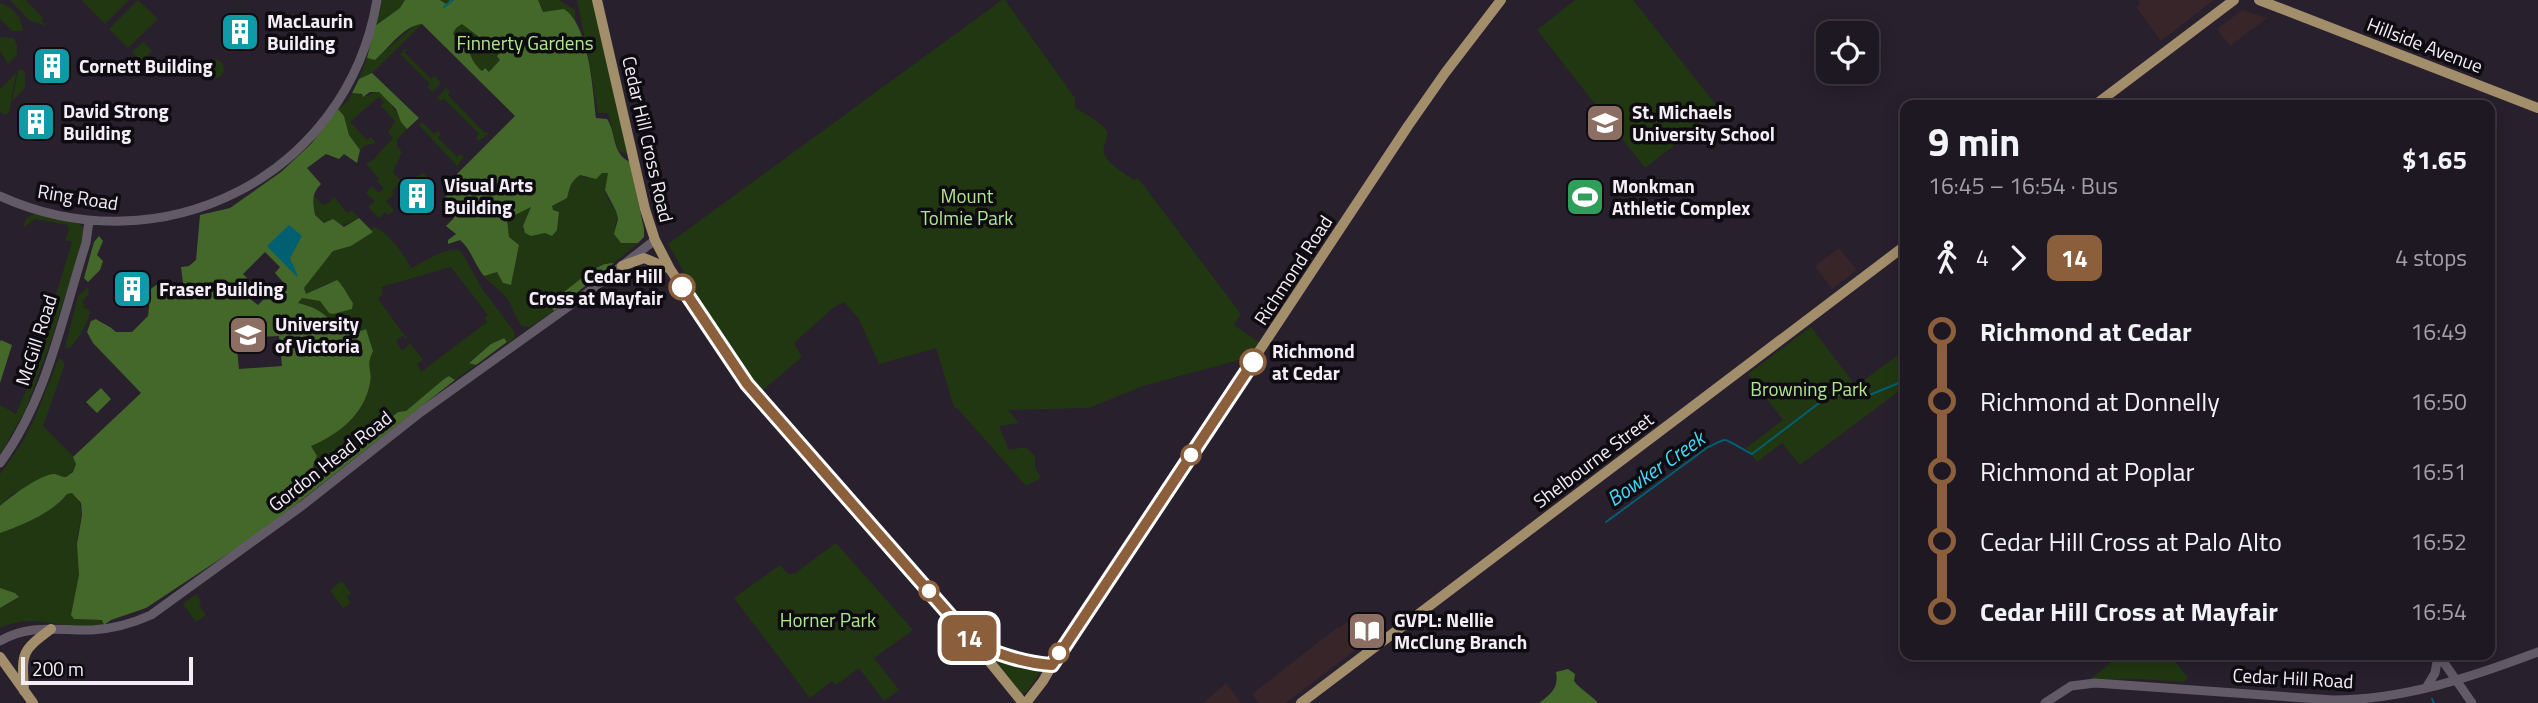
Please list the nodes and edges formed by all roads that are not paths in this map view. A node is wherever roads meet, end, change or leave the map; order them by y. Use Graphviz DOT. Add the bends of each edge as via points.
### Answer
graph roads {
  1 [pos="377,0"];
  2 [pos="597,0"];
  3 [pos="1502,0"];
  4 [pos="2219,0"];
  5 [pos="2234,0"];
  6 [pos="2259,0"];
  7 [pos="2217,13"];
  8 [pos="2102,100"];
  9 [pos="2538,108"];
  10 [pos="0,196"];
  11 [pos="89,220"];
  12 [pos="655,240"];
  13 [pos="1900,249"];
  14 [pos="622,266"];
  15 [pos="670,269"];
  16 [pos="0,463"];
  17 [pos="51,629"];
  18 [pos="0,641"];
  19 [pos="2538,652"];
  20 [pos="0,657"];
  21 [pos="2437,660"];
  22 [pos="2442,660"];
  23 [pos="5,671"];
  24 [pos="2456,680"];
  25 [pos="2426,688"];
  26 [pos="24,691"];
  27 [pos="33,703"];
  28 [pos="1024,703"];
  29 [pos="1301,703"];
  30 [pos="2045,703"];
  31 [pos="2472,703"];
  1 -- 11 [label="street, Ring Road" via="367,43 343,95 319,128 279,166 239,192 193,211 135,222"];
  2 -- 12 [label="main road, Cedar Hill Cross Road"];
  3 -- 28 [label="main road, Richmond Road" via="1423,105 1043,681"];
  4 -- 7 [label="main road"];
  5 -- 7 [label="main road"];
  6 -- 9 [label="main road, Hillside Avenue"];
  7 -- 8 [label="main road"];
  10 -- 11 [label="street, Ring Road" via="27,207"];
  11 -- 16 [label="street, McGill Road" via="86,243 36,400"];
  12 -- 14 [label="street, Gordon Head Road"];
  12 -- 15 [label="main road, Cedar Hill Cross Road"];
  13 -- 29 [label="main road, Shelbourne Street"];
  14 -- 15 [label="main road" via="644,258"];
  14 -- 17 [label="street, Gordon Head Road" via="150,615 126,626"];
  15 -- 28 [label="main road, Cedar Hill Cross Road" via="747,384"];
  17 -- 18 [label="street, Gordon Head Road" via="24,630"];
  17 -- 26 [label="main road" via="24,655"];
  19 -- 24 [label="street, Cedar Hill Road"];
  20 -- 23 [label="main road"];
  21 -- 25 [label="street"];
  22 -- 24 [label="street"];
  23 -- 26 [label="main road"];
  24 -- 25 [label="street, Cedar Hill Road"];
  24 -- 31 [label="street"];
  25 -- 30 [label="street, Cedar Hill Road" via="2376,698 2333,700 2085,683 2059,692"];
  26 -- 27 [label="main road"];
}
